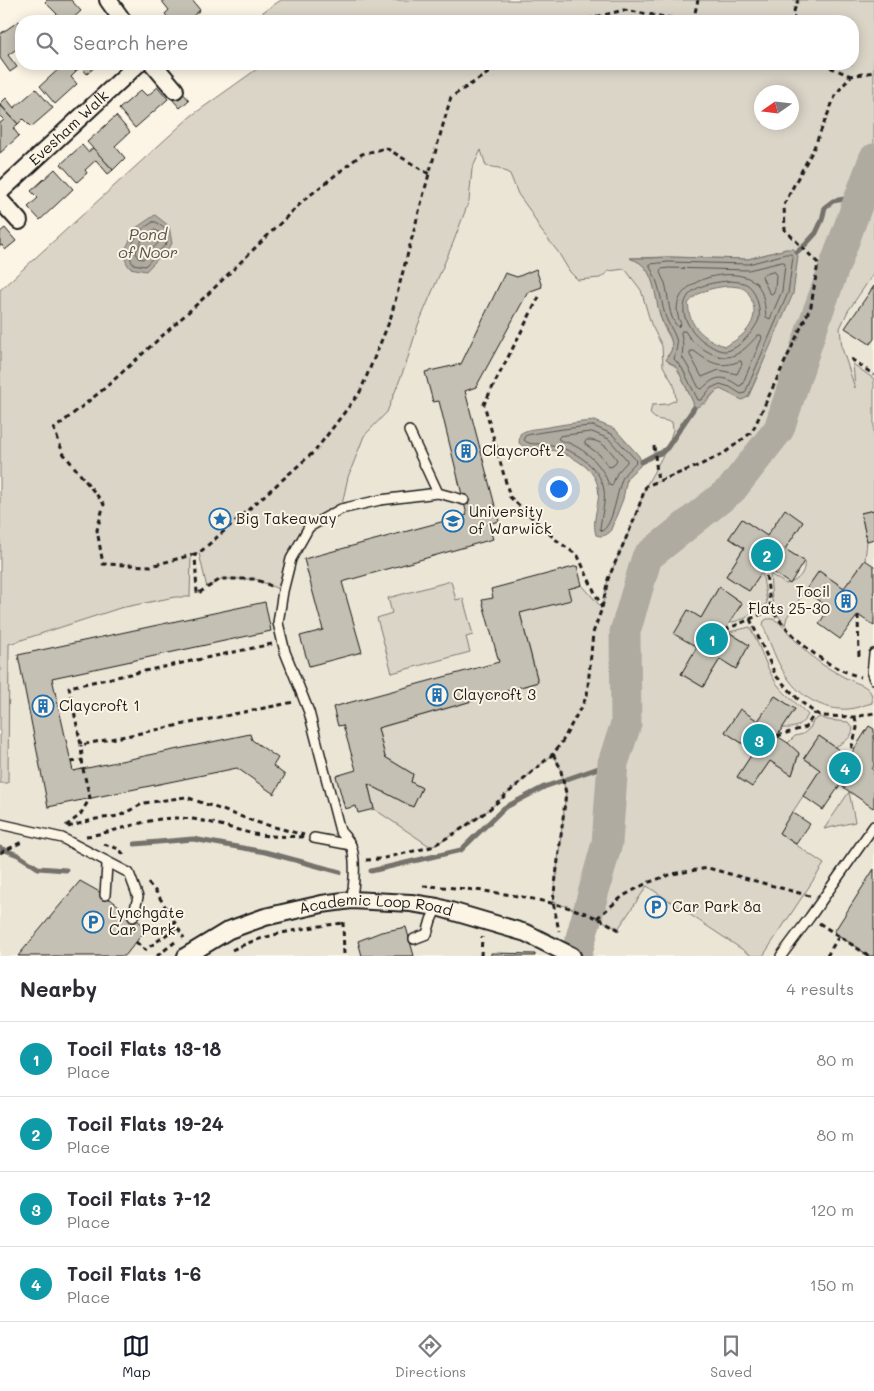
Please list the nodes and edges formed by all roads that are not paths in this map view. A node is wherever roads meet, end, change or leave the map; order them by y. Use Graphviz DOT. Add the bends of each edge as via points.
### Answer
graph roads {
  1 [pos="108,0"];
  2 [pos="119,15"];
  3 [pos="132,70"];
  4 [pos="158,70"];
  5 [pos="175,90"];
  6 [pos="0,192"];
  7 [pos="0,200"];
  8 [pos="18,221"];
  9 [pos="409,431"];
  10 [pos="438,492"];
  11 [pos="464,500"];
  12 [pos="874,654"];
  13 [pos="873,677"];
  14 [pos="0,824"];
  15 [pos="874,826"];
  16 [pos="314,838"];
  17 [pos="351,845"];
  18 [pos="106,861"];
  19 [pos="105,895"];
  20 [pos="350,900"];
  21 [pos="437,907"];
  22 [pos="133,917"];
  23 [pos="414,939"];
  24 [pos="566,953"];
  25 [pos="189,954"];
  26 [pos="781,956"];
  1 -- 2 [label="street"];
  3 -- 6 [label="street, Evesham Walk"];
  4 -- 5 [label="street"];
  7 -- 8 [label="street"];
  9 -- 10 [label="lane"];
  10 -- 11 [label="lane"];
  10 -- 17 [label="lane" via="341,509 309,527 290,559 278,623 282,642 309,712 340,831"];
  12 -- 13 [label="lane"];
  14 -- 18 [label="lane" via="62,838"];
  15 -- 26 [label="lane"];
  16 -- 17 [label="lane"];
  17 -- 20 [label="lane" via="354,871"];
  18 -- 19 [label="lane"];
  18 -- 22 [label="lane" via="129,873 138,897"];
  20 -- 21 [label="street, Academic Loop Road"];
  20 -- 25 [label="street, Academic Loop Road" via="264,916 229,930"];
  21 -- 23 [label="lane" via="427,934"];
  21 -- 24 [label="street, Academic Loop Road" via="526,933"];
}
